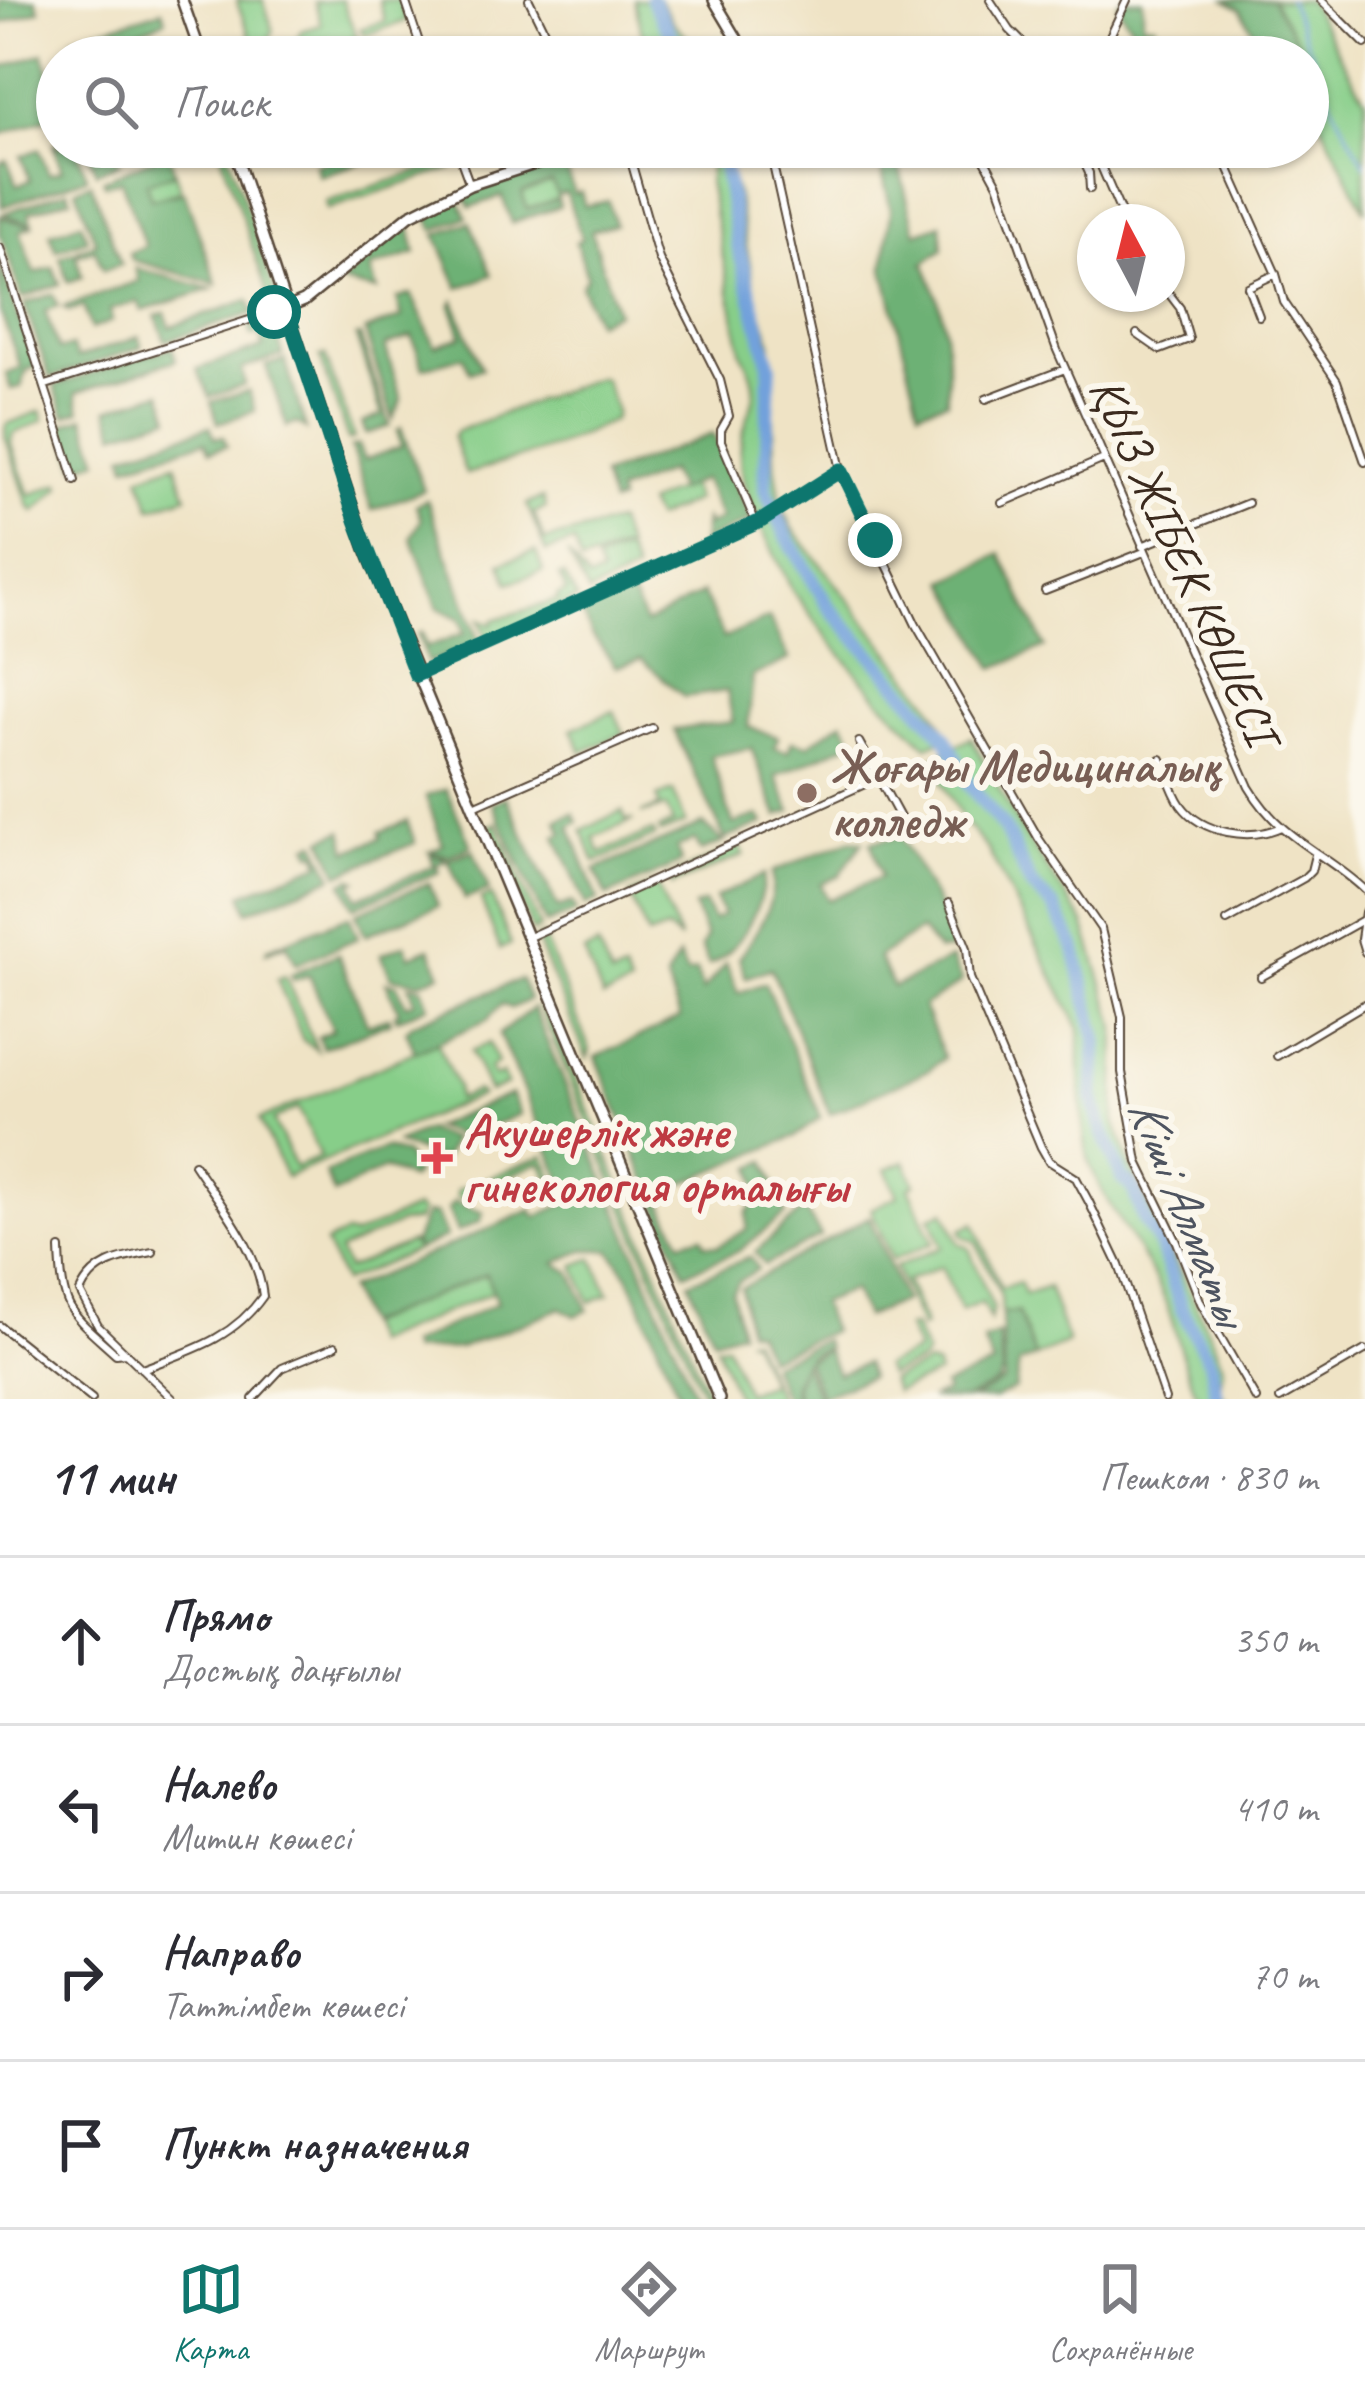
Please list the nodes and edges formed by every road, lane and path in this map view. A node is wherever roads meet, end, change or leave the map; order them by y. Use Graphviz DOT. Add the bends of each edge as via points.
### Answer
graph roads {
  1 [pos="182,0"];
  2 [pos="405,0"];
  3 [pos="529,0"];
  4 [pos="715,0"];
  5 [pos="990,0"];
  6 [pos="1127,0"];
  7 [pos="1321,0"];
  8 [pos="195,36"];
  9 [pos="417,36"];
  10 [pos="546,36"];
  11 [pos="736,36"];
  12 [pos="1016,36"];
  13 [pos="1110,36"];
  14 [pos="1365,44"];
  15 [pos="240,168"];
  16 [pos="464,168"];
  17 [pos="522,168"];
  18 [pos="633,168"];
  19 [pos="775,168"];
  20 [pos="989,168"];
  21 [pos="1085,168"];
  22 [pos="1102,168"];
  23 [pos="1228,168"];
  24 [pos="470,185"];
  25 [pos="1090,189"];
  26 [pos="1117,204"];
  27 [pos="0,248"];
  28 [pos="1276,274"];
  29 [pos="286,308"];
  30 [pos="1181,312"];
  31 [pos="1259,316"];
  32 [pos="1137,334"];
  33 [pos="1065,369"];
  34 [pos="46,385"];
  35 [pos="986,399"];
  36 [pos="1104,459"];
  37 [pos="1365,462"];
  38 [pos="841,470"];
  39 [pos="75,481"];
  40 [pos="1001,503"];
  41 [pos="1248,503"];
  42 [pos="756,523"];
  43 [pos="1143,549"];
  44 [pos="1046,591"];
  45 [pos="416,675"];
  46 [pos="652,728"];
  47 [pos="859,742"];
  48 [pos="1161,759"];
  49 [pos="878,778"];
  50 [pos="471,807"];
  51 [pos="902,823"];
  52 [pos="1281,827"];
  53 [pos="1315,855"];
  54 [pos="1364,887"];
  55 [pos="949,902"];
  56 [pos="1364,916"];
  57 [pos="1227,921"];
  58 [pos="525,938"];
  59 [pos="1365,952"];
  60 [pos="1262,977"];
  61 [pos="1365,1004"];
  62 [pos="1277,1056"];
  63 [pos="194,1164"];
  64 [pos="60,1249"];
  65 [pos="153,1252"];
  66 [pos="0,1326"];
  67 [pos="335,1346"];
  68 [pos="1365,1350"];
  69 [pos="124,1353"];
  70 [pos="142,1369"];
  71 [pos="92,1399"];
  72 [pos="173,1399"];
  73 [pos="254,1399"];
  74 [pos="719,1399"];
  75 [pos="1165,1399"];
  76 [pos="1256,1399"];
  77 [pos="1280,1399"];
  1 -- 8 [label="main road"];
  2 -- 9 [label="street"];
  3 -- 10 [label="street"];
  4 -- 11 [label="main road"];
  5 -- 12 [label="street"];
  6 -- 13 [label="street"];
  7 -- 14 [label="street"];
  15 -- 29 [label="main road"];
  16 -- 24 [label="street"];
  17 -- 24 [label="main road"];
  18 -- 42 [label="street" via="659,259 720,380 729,416 721,441"];
  19 -- 38 [label="street"];
  20 -- 33 [label="street, ҚЫЗ ЖІБЕК КӨШЕСІ"];
  21 -- 25 [label="street"];
  22 -- 26 [label="street"];
  23 -- 28 [label="street"];
  24 -- 29 [label="main road" via="410,215"];
  27 -- 34 [label="street"];
  28 -- 31 [label="street" via="1248,287"];
  28 -- 37 [label="street" via="1284,302 1337,381"];
  29 -- 34 [label="street"];
  29 -- 45 [label="main road"];
  30 -- 32 [label="street, ҚЫЗ ЖІБЕК КӨШЕСІ" via="1189,339 1160,350"];
  33 -- 35 [label="street"];
  33 -- 36 [label="street, ҚЫЗ ЖІБЕК КӨШЕСІ"];
  34 -- 39 [label="street"];
  36 -- 40 [label="street"];
  36 -- 43 [label="street, ҚЫЗ ЖІБЕК КӨШЕСІ"];
  38 -- 42 [label="street"];
  38 -- 76 [label="street" via="916,625 1039,839 1101,929 1122,1017 1122,1072 1138,1162 1201,1303"];
  41 -- 43 [label="street"];
  42 -- 45 [label="street"];
  43 -- 44 [label="street"];
  43 -- 52 [label="street, ҚЫЗ ЖІБЕК КӨШЕСІ" via="1249,788"];
  45 -- 50 [label="main road"];
  46 -- 50 [label="street"];
  47 -- 49 [label="street"];
  48 -- 52 [label="street" via="1196,820 1254,836"];
  49 -- 51 [label="street"];
  49 -- 58 [label="street"];
  50 -- 58 [label="main road"];
  52 -- 53 [label="street, ҚЫЗ ЖІБЕК КӨШЕСІ"];
  53 -- 54 [label="street, ҚЫЗ ЖІБЕК КӨШЕСІ"];
  53 -- 57 [label="street" via="1304,878"];
  55 -- 75 [label="street" via="970,978 1041,1147 1089,1202"];
  56 -- 59 [label="street"];
  56 -- 60 [label="street"];
  58 -- 74 [label="main road"];
  61 -- 62 [label="street"];
  63 -- 70 [label="street" via="240,1234 263,1296 226,1335"];
  64 -- 69 [label="street" via="68,1307"];
  65 -- 69 [label="street" via="107,1263 82,1286 88,1312"];
  66 -- 71 [label="street"];
  67 -- 73 [label="street" via="282,1368"];
  68 -- 77 [label="street"];
  69 -- 70 [label="street"];
  70 -- 72 [label="street"];
}
